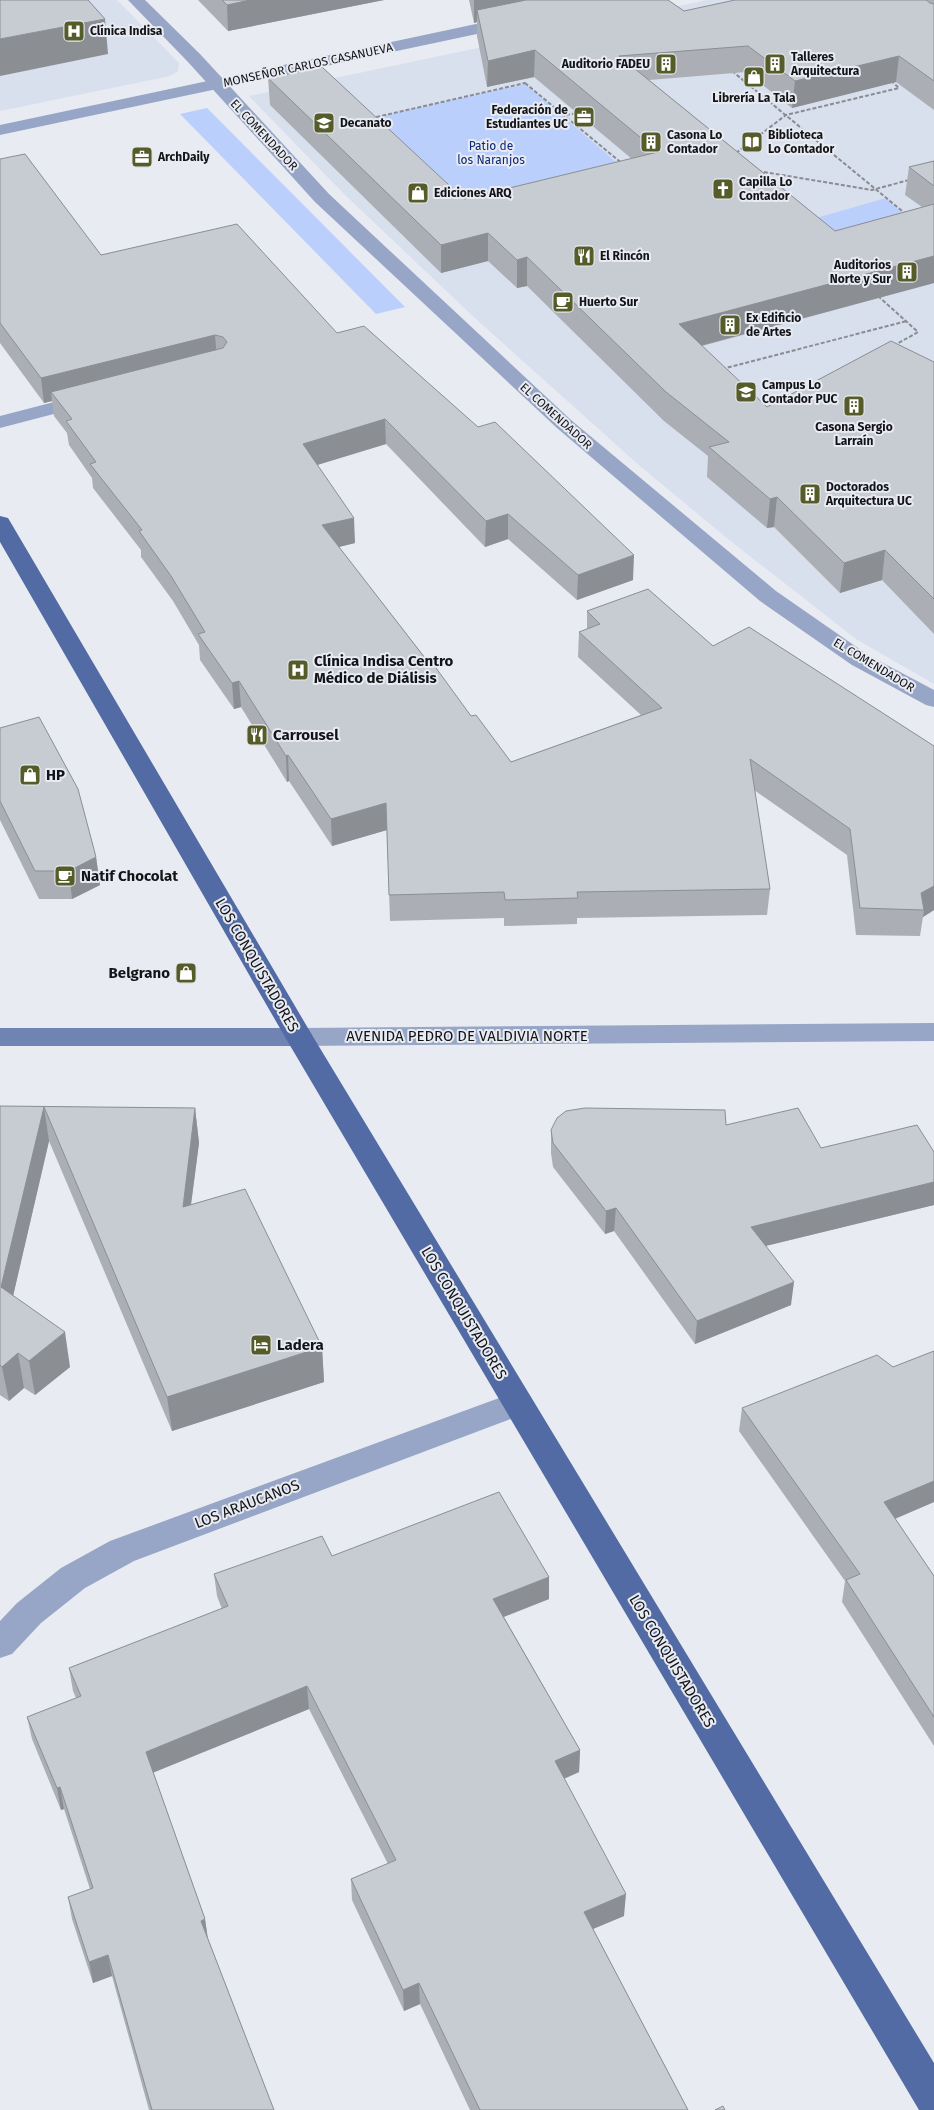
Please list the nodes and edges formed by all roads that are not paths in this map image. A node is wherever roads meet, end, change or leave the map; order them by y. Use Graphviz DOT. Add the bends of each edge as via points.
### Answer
graph roads {
  1 [pos="136,0"];
  2 [pos="533,18"];
  3 [pos="218,84"];
  4 [pos="0,130"];
  5 [pos="102,396"];
  6 [pos="0,422"];
  7 [pos="0,523"];
  8 [pos="934,700"];
  9 [pos="934,1032"];
  10 [pos="0,1037"];
  11 [pos="299,1037"];
  12 [pos="518,1403"];
  13 [pos="0,1644"];
  14 [pos="934,2099"];
  1 -- 3 [label="street, EL COMENDADOR"];
  2 -- 3 [label="street, MONSEÑOR CARLOS CASANUEVA"];
  3 -- 4 [label="street, MONSEÑOR CARLOS CASANUEVA"];
  3 -- 8 [label="street, EL COMENDADOR" via="322,198 583,441 768,596 860,660"];
  5 -- 6 [label="lane"];
  7 -- 11 [label="main road, LOS CONQUISTADORES"];
  9 -- 11 [label="street, AVENIDA PEDRO DE VALDIVIA NORTE"];
  10 -- 11 [label="main road, AVENIDA PEDRO DE VALDIVIA NORTE"];
  11 -- 12 [label="main road, LOS CONQUISTADORES"];
  12 -- 13 [label="street, LOS ARAUCANOS" via="122,1551 73,1578 29,1612"];
  12 -- 14 [label="main road, LOS CONQUISTADORES"];
}
